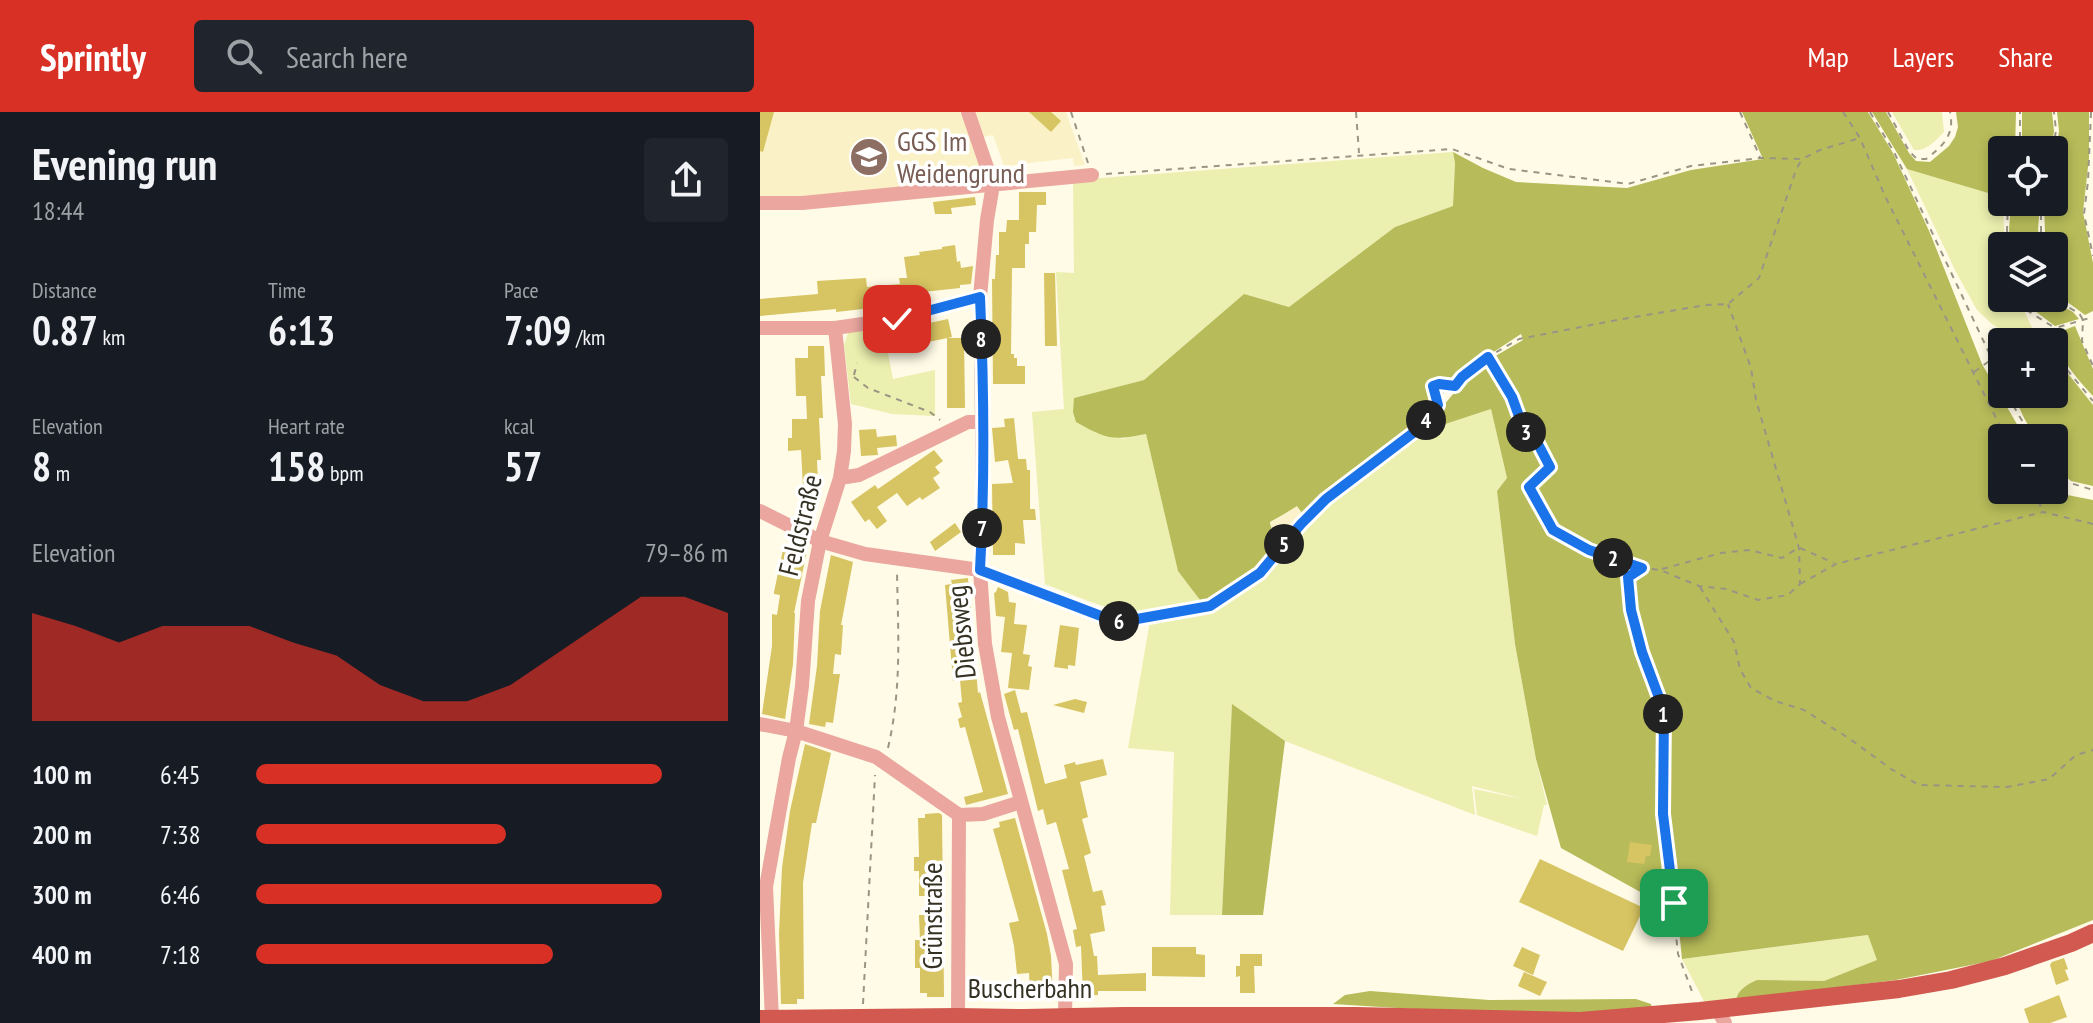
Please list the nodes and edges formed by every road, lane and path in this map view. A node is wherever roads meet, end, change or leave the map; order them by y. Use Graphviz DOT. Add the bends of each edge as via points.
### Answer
graph roads {
  1 [pos="968,112"];
  2 [pos="1071,112"];
  3 [pos="1356,112"];
  4 [pos="1740,112"];
  5 [pos="1843,112"];
  6 [pos="1870,112"];
  7 [pos="1888,112"];
  8 [pos="1950,112"];
  9 [pos="2020,112"];
  10 [pos="2054,112"];
  11 [pos="2091,112"];
  12 [pos="2020,136"];
  13 [pos="2055,136"];
  14 [pos="1860,138"];
  15 [pos="1359,154"];
  16 [pos="1761,158"];
  17 [pos="1802,159"];
  18 [pos="1092,175"];
  19 [pos="993,185"];
  20 [pos="760,203"];
  21 [pos="2093,256"];
  22 [pos="980,297"];
  23 [pos="1728,304"];
  24 [pos="2068,307"];
  25 [pos="2030,312"];
  26 [pos="2093,317"];
  27 [pos="2083,320"];
  28 [pos="760,328"];
  29 [pos="835,328"];
  30 [pos="2055,328"];
  31 [pos="1988,351"];
  32 [pos="1488,357"];
  33 [pos="1988,362"];
  34 [pos="857,363"];
  35 [pos="2093,366"];
  36 [pos="2068,371"];
  37 [pos="1973,373"];
  38 [pos="2093,401"];
  39 [pos="982,422"];
  40 [pos="1999,424"];
  41 [pos="952,430"];
  42 [pos="840,478"];
  43 [pos="2068,482"];
  44 [pos="2093,490"];
  45 [pos="2039,504"];
  46 [pos="760,511"];
  47 [pos="2043,512"];
  48 [pos="2093,524"];
  49 [pos="820,541"];
  50 [pos="1799,548"];
  51 [pos="897,558"];
  52 [pos="1836,564"];
  53 [pos="1642,568"];
  54 [pos="980,570"];
  55 [pos="1660,570"];
  56 [pos="1800,584"];
  57 [pos="1699,586"];
  58 [pos="1120,622"];
  59 [pos="760,724"];
  60 [pos="796,731"];
  61 [pos="2093,750"];
  62 [pos="880,760"];
  63 [pos="1021,802"];
  64 [pos="959,815"];
  65 [pos="2093,933"];
  66 [pos="1714,1014"];
  67 [pos="863,1017"];
  68 [pos="958,1017"];
  69 [pos="1065,1017"];
  70 [pos="766,1019"];
  71 [pos="1111,1019"];
  72 [pos="1355,1020"];
  1 -- 19 [label="street"];
  2 -- 18 [label="path"];
  3 -- 15 [label="path"];
  4 -- 16 [label="path"];
  5 -- 14 [label="path"];
  6 -- 31 [label="path"];
  7 -- 8 [label="path" via="1909,151 1926,159 1949,138"];
  9 -- 12 [label="path"];
  10 -- 13 [label="path"];
  11 -- 21 [label="path" via="2084,214"];
  14 -- 17 [label="path"];
  14 -- 37 [label="path"];
  15 -- 16 [label="path" via="1452,149 1509,169 1628,184 1691,166"];
  15 -- 18 [label="path"];
  16 -- 17 [label="path"];
  17 -- 23 [label="path" via="1759,278"];
  18 -- 19 [label="street"];
  19 -- 20 [label="street"];
  19 -- 22 [label="street, Diebsweg"];
  22 -- 29 [label="street" via="897,319"];
  22 -- 39 [label="street, Diebsweg"];
  23 -- 32 [label="path" via="1519,339"];
  23 -- 50 [label="path" via="1751,368"];
  24 -- 27 [label="path"];
  25 -- 30 [label="path"];
  26 -- 27 [label="path"];
  27 -- 30 [label="path"];
  27 -- 35 [label="path" via="2082,341"];
  28 -- 29 [label="street"];
  29 -- 42 [label="street, Feldstraße" via="845,424"];
  32 -- 53 [label="path" via="1524,430 1550,467 1529,487 1553,530 1589,550"];
  32 -- 58 [label="path" via="1455,386 1433,386 1438,405 1417,430 1326,499 1260,573 1210,606"];
  33 -- 37 [label="path"];
  34 -- 41 [label="path" via="854,376 868,388 930,412"];
  36 -- 38 [label="path"];
  37 -- 40 [label="path"];
  39 -- 41 [label="street"];
  39 -- 54 [label="street, Diebsweg"];
  41 -- 42 [label="street" via="859,475"];
  42 -- 49 [label="street, Feldstraße"];
  43 -- 44 [label="path"];
  45 -- 47 [label="path"];
  46 -- 49 [label="street"];
  47 -- 48 [label="path"];
  47 -- 52 [label="path"];
  49 -- 51 [label="street"];
  49 -- 60 [label="street, Feldstraße" via="808,601"];
  50 -- 52 [label="path"];
  50 -- 55 [label="path" via="1782,558 1749,550 1721,553"];
  50 -- 56 [label="path"];
  51 -- 54 [label="street"];
  51 -- 62 [label="path" via="900,674 896,716"];
  52 -- 56 [label="path"];
  53 -- 55 [label="path"];
  53 -- 66 [label="path" via="1628,577 1629,591 1642,652 1664,711 1663,814 1678,954"];
  54 -- 58 [label="street"];
  54 -- 63 [label="street, Diebsweg" via="998,717"];
  55 -- 57 [label="path"];
  56 -- 57 [label="path" via="1788,595 1758,600"];
  57 -- 61 [label="path" via="1734,642 1751,688 1804,710 1919,785 2007,787 2049,779 2076,755"];
  59 -- 60 [label="street"];
  60 -- 62 [label="street"];
  60 -- 70 [label="street, Feldstraße" via="766,887"];
  62 -- 64 [label="street"];
  62 -- 67 [label="path"];
  63 -- 64 [label="street"];
  63 -- 69 [label="street, Diebsweg" via="1066,964"];
  64 -- 68 [label="street, Grünstraße"];
  65 -- 66 [label="main road, Buscherbahn" via="1951,980"];
  66 -- 72 [label="main road, Buscherbahn" via="1580,1021"];
  67 -- 68 [label="main road, Buscherbahn"];
  67 -- 70 [label="main road, Buscherbahn"];
  68 -- 69 [label="main road, Buscherbahn"];
  69 -- 71 [label="main road, Buscherbahn"];
  71 -- 72 [label="main road, Buscherbahn"];
}
